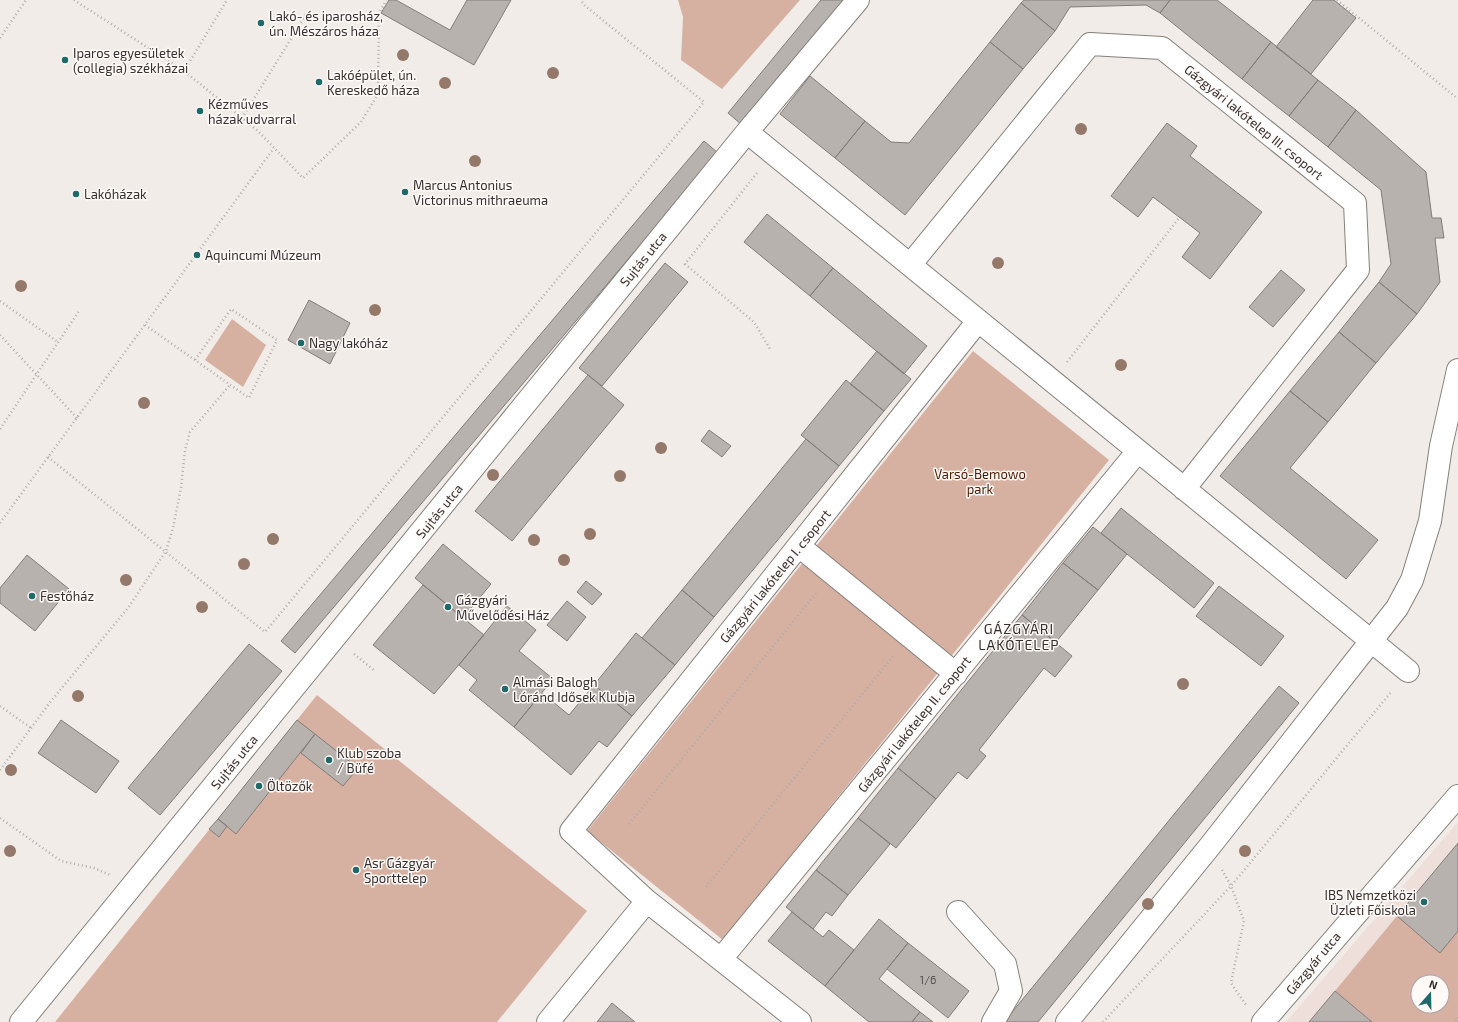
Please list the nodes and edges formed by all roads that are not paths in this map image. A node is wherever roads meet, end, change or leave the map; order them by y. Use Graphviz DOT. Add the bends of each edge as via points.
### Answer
graph roads {
  1 [pos="858,0"];
  2 [pos="747,132"];
  3 [pos="910,265"];
  4 [pos="978,321"];
  5 [pos="1458,370"];
  6 [pos="1138,451"];
  7 [pos="1184,489"];
  8 [pos="799,546"];
  9 [pos="1370,641"];
  10 [pos="1408,670"];
  11 [pos="956,674"];
  12 [pos="1458,796"];
  13 [pos="647,900"];
  14 [pos="958,912"];
  15 [pos="721,959"];
  16 [pos="1256,1016"];
  17 [pos="21,1022"];
  18 [pos="548,1022"];
  19 [pos="800,1022"];
  20 [pos="993,1022"];
  21 [pos="1067,1022"];
  1 -- 2 [label="street, Sujtás utca"];
  2 -- 3 [label="street"];
  2 -- 17 [label="street, Sujtás utca"];
  3 -- 4 [label="street"];
  3 -- 7 [label="street, Gázgyári lakótelep III. csoport" via="1090,44 1162,48 1355,203 1358,270"];
  4 -- 6 [label="street"];
  4 -- 8 [label="street, Gázgyári lakótelep I. csoport"];
  5 -- 9 [label="street" via="1441,446 1430,521 1422,550 1412,580 1397,608"];
  6 -- 7 [label="street"];
  6 -- 11 [label="street, Gázgyári lakótelep II. csoport"];
  7 -- 9 [label="street"];
  8 -- 11 [label="street"];
  8 -- 13 [label="street, Gázgyári lakótelep I. csoport" via="571,831"];
  9 -- 10 [label="street"];
  9 -- 21 [label="street" via="1210,846"];
  11 -- 15 [label="street, Gázgyári lakótelep II. csoport"];
  12 -- 16 [label="street, Gázgyár utca"];
  13 -- 15 [label="street"];
  13 -- 18 [label="street"];
  14 -- 20 [label="street" via="1005,964 1011,991"];
  15 -- 19 [label="street"];
}
